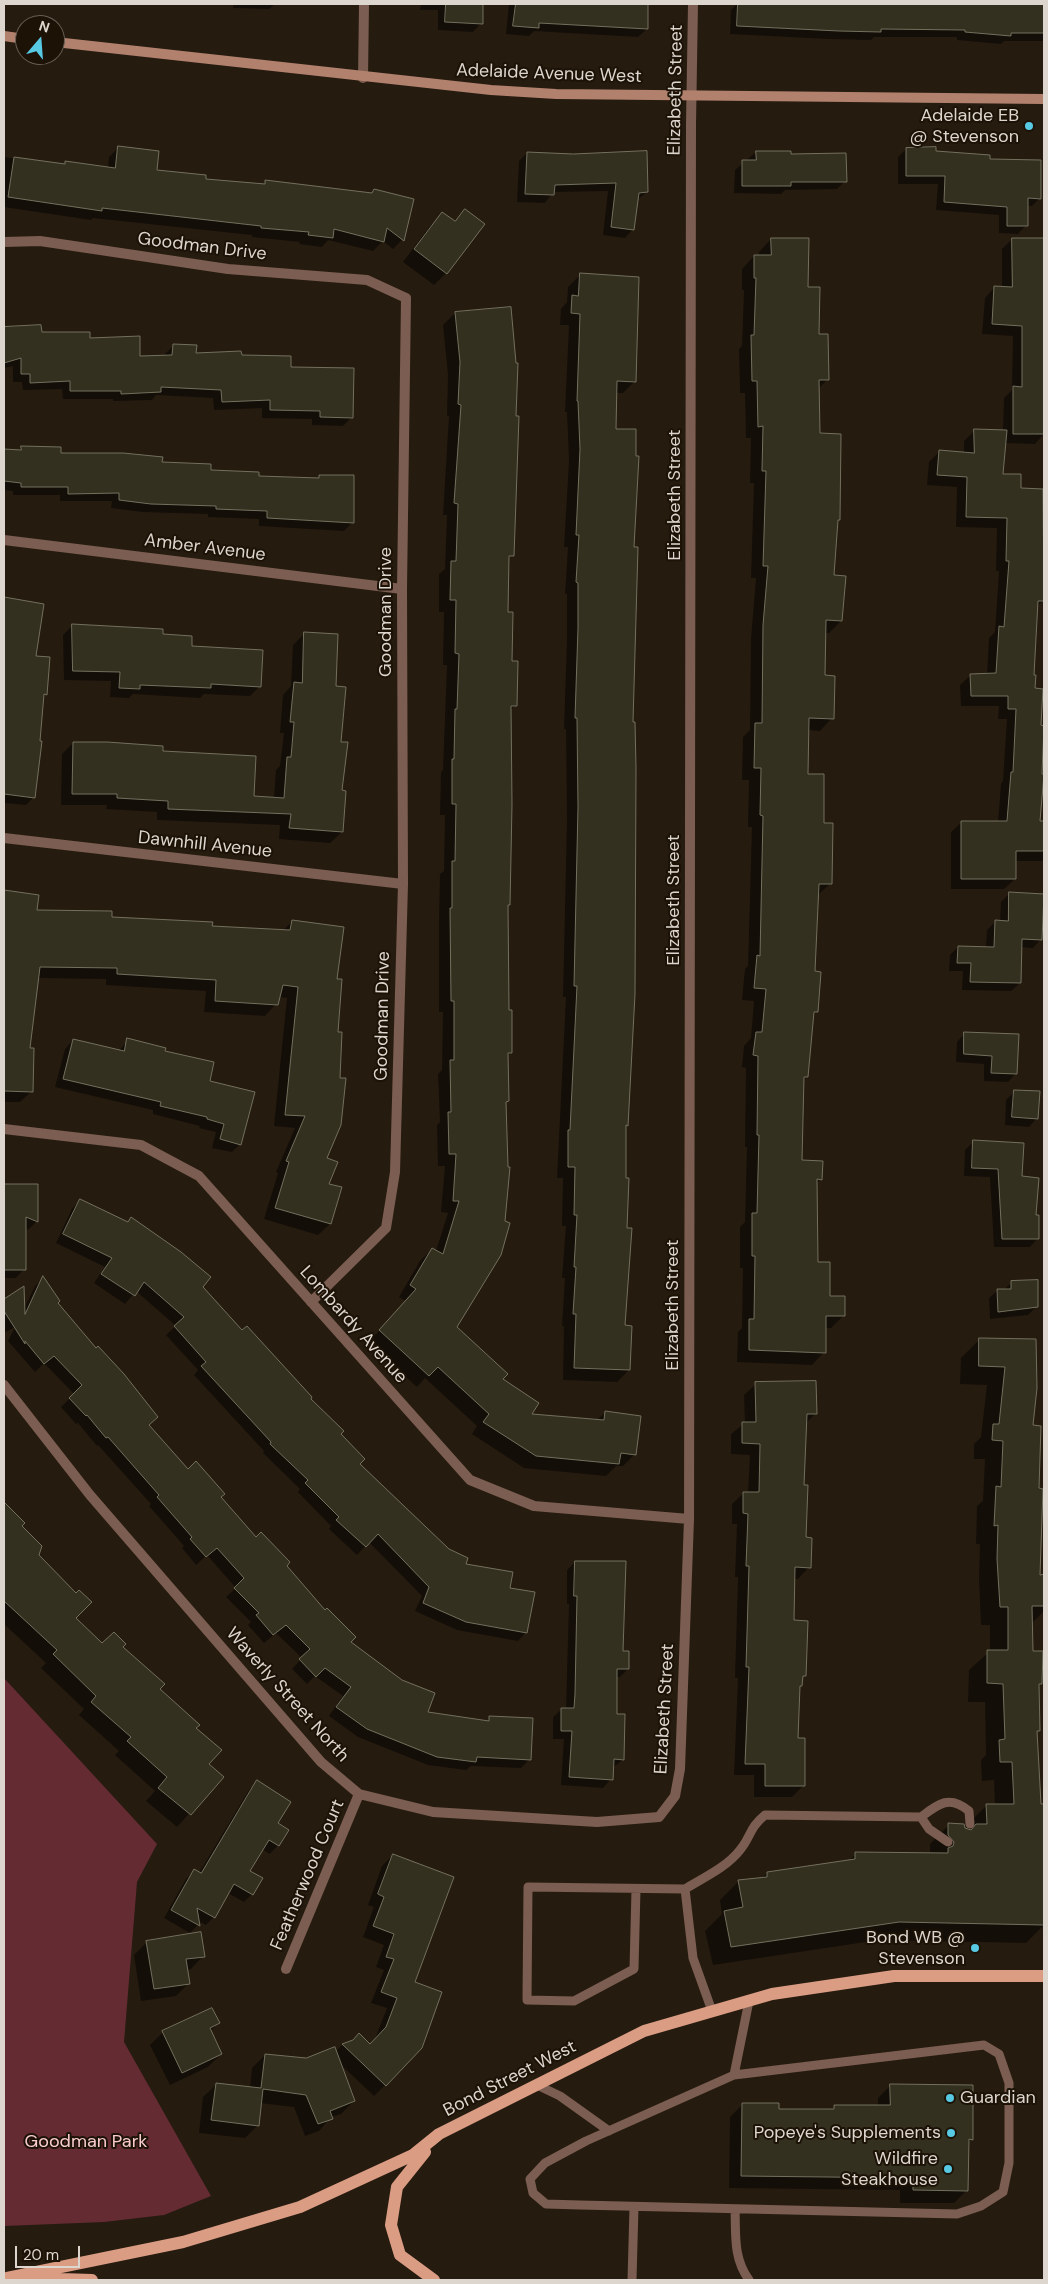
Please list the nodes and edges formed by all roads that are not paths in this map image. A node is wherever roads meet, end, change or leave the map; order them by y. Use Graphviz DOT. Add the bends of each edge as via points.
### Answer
graph roads {
  1 [pos="364,4"];
  2 [pos="693,4"];
  3 [pos="65,43"];
  4 [pos="363,78"];
  5 [pos="692,95"];
  6 [pos="1044,100"];
  7 [pos="4,242"];
  8 [pos="4,540"];
  9 [pos="402,589"];
  10 [pos="4,838"];
  11 [pos="403,884"];
  12 [pos="4,1129"];
  13 [pos="311,1302"];
  14 [pos="4,1385"];
  15 [pos="689,1519"];
  16 [pos="360,1794"];
  17 [pos="675,1796"];
  18 [pos="921,1817"];
  19 [pos="970,1824"];
  20 [pos="948,1842"];
  21 [pos="636,1889"];
  22 [pos="685,1889"];
  23 [pos="286,1969"];
  24 [pos="1044,1976"];
  25 [pos="748,2001"];
  26 [pos="712,2011"];
  27 [pos="734,2075"];
  28 [pos="537,2084"];
  29 [pos="609,2131"];
  30 [pos="439,2134"];
  31 [pos="634,2207"];
  32 [pos="735,2209"];
  33 [pos="5,2278"];
  34 [pos="92,2280"];
  35 [pos="434,2280"];
  36 [pos="632,2280"];
  37 [pos="749,2280"];
  1 -- 4 [label="street"];
  2 -- 5 [label="street, Elizabeth Street"];
  3 -- 4 [label="main road, Adelaide Avenue West"];
  4 -- 5 [label="main road, Adelaide Avenue West" via="556,94"];
  5 -- 6 [label="main road, Adelaide Avenue West"];
  5 -- 15 [label="street, Elizabeth Street"];
  7 -- 9 [label="street, Goodman Drive" via="40,241 228,269 367,280 406,298"];
  8 -- 9 [label="street, Amber Avenue"];
  9 -- 11 [label="street, Goodman Drive"];
  10 -- 11 [label="street, Dawnhill Avenue"];
  11 -- 13 [label="street, Goodman Drive" via="395,1172 386,1228"];
  12 -- 13 [label="street, Lombardy Avenue" via="141,1145 199,1176"];
  13 -- 15 [label="street, Lombardy Avenue" via="470,1480 534,1506"];
  14 -- 16 [label="street, Waverly Street North" via="90,1495 321,1762"];
  15 -- 17 [label="street, Elizabeth Street" via="680,1769"];
  16 -- 17 [label="street, Waverly Street North" via="433,1812 597,1822 659,1817"];
  16 -- 23 [label="street, Featherwood Court"];
  18 -- 19 [label="lane" via="934,1806 947,1801 960,1804 968,1811"];
  18 -- 20 [label="lane" via="929,1829"];
  18 -- 22 [label="lane" via="765,1815 754,1824 740,1850 726,1864"];
  21 -- 21 [label="lane" via="528,1887 527,2000 574,2001 634,1969"];
  21 -- 22 [label="lane"];
  22 -- 26 [label="lane" via="693,1958"];
  24 -- 25 [label="main road, Bond Street West" via="894,1976 772,1994"];
  25 -- 26 [label="main road, Bond Street West"];
  25 -- 27 [label="lane"];
  26 -- 28 [label="main road, Bond Street West" via="644,2031"];
  27 -- 29 [label="lane"];
  27 -- 32 [label="lane" via="984,2045 999,2054 1010,2084 1009,2164 1003,2192 981,2206 957,2214"];
  28 -- 29 [label="lane" via="560,2096"];
  28 -- 30 [label="main road, Bond Street West"];
  29 -- 31 [label="lane" via="545,2164 530,2179 532,2193 546,2204"];
  30 -- 33 [label="main road, Bond Street West" via="413,2155 300,2207 182,2242"];
  30 -- 35 [label="main road" via="397,2187 391,2225 400,2255"];
  31 -- 32 [label="lane"];
  31 -- 36 [label="lane"];
  32 -- 37 [label="lane" via="736,2254"];
  33 -- 34 [label="main road"];
}
